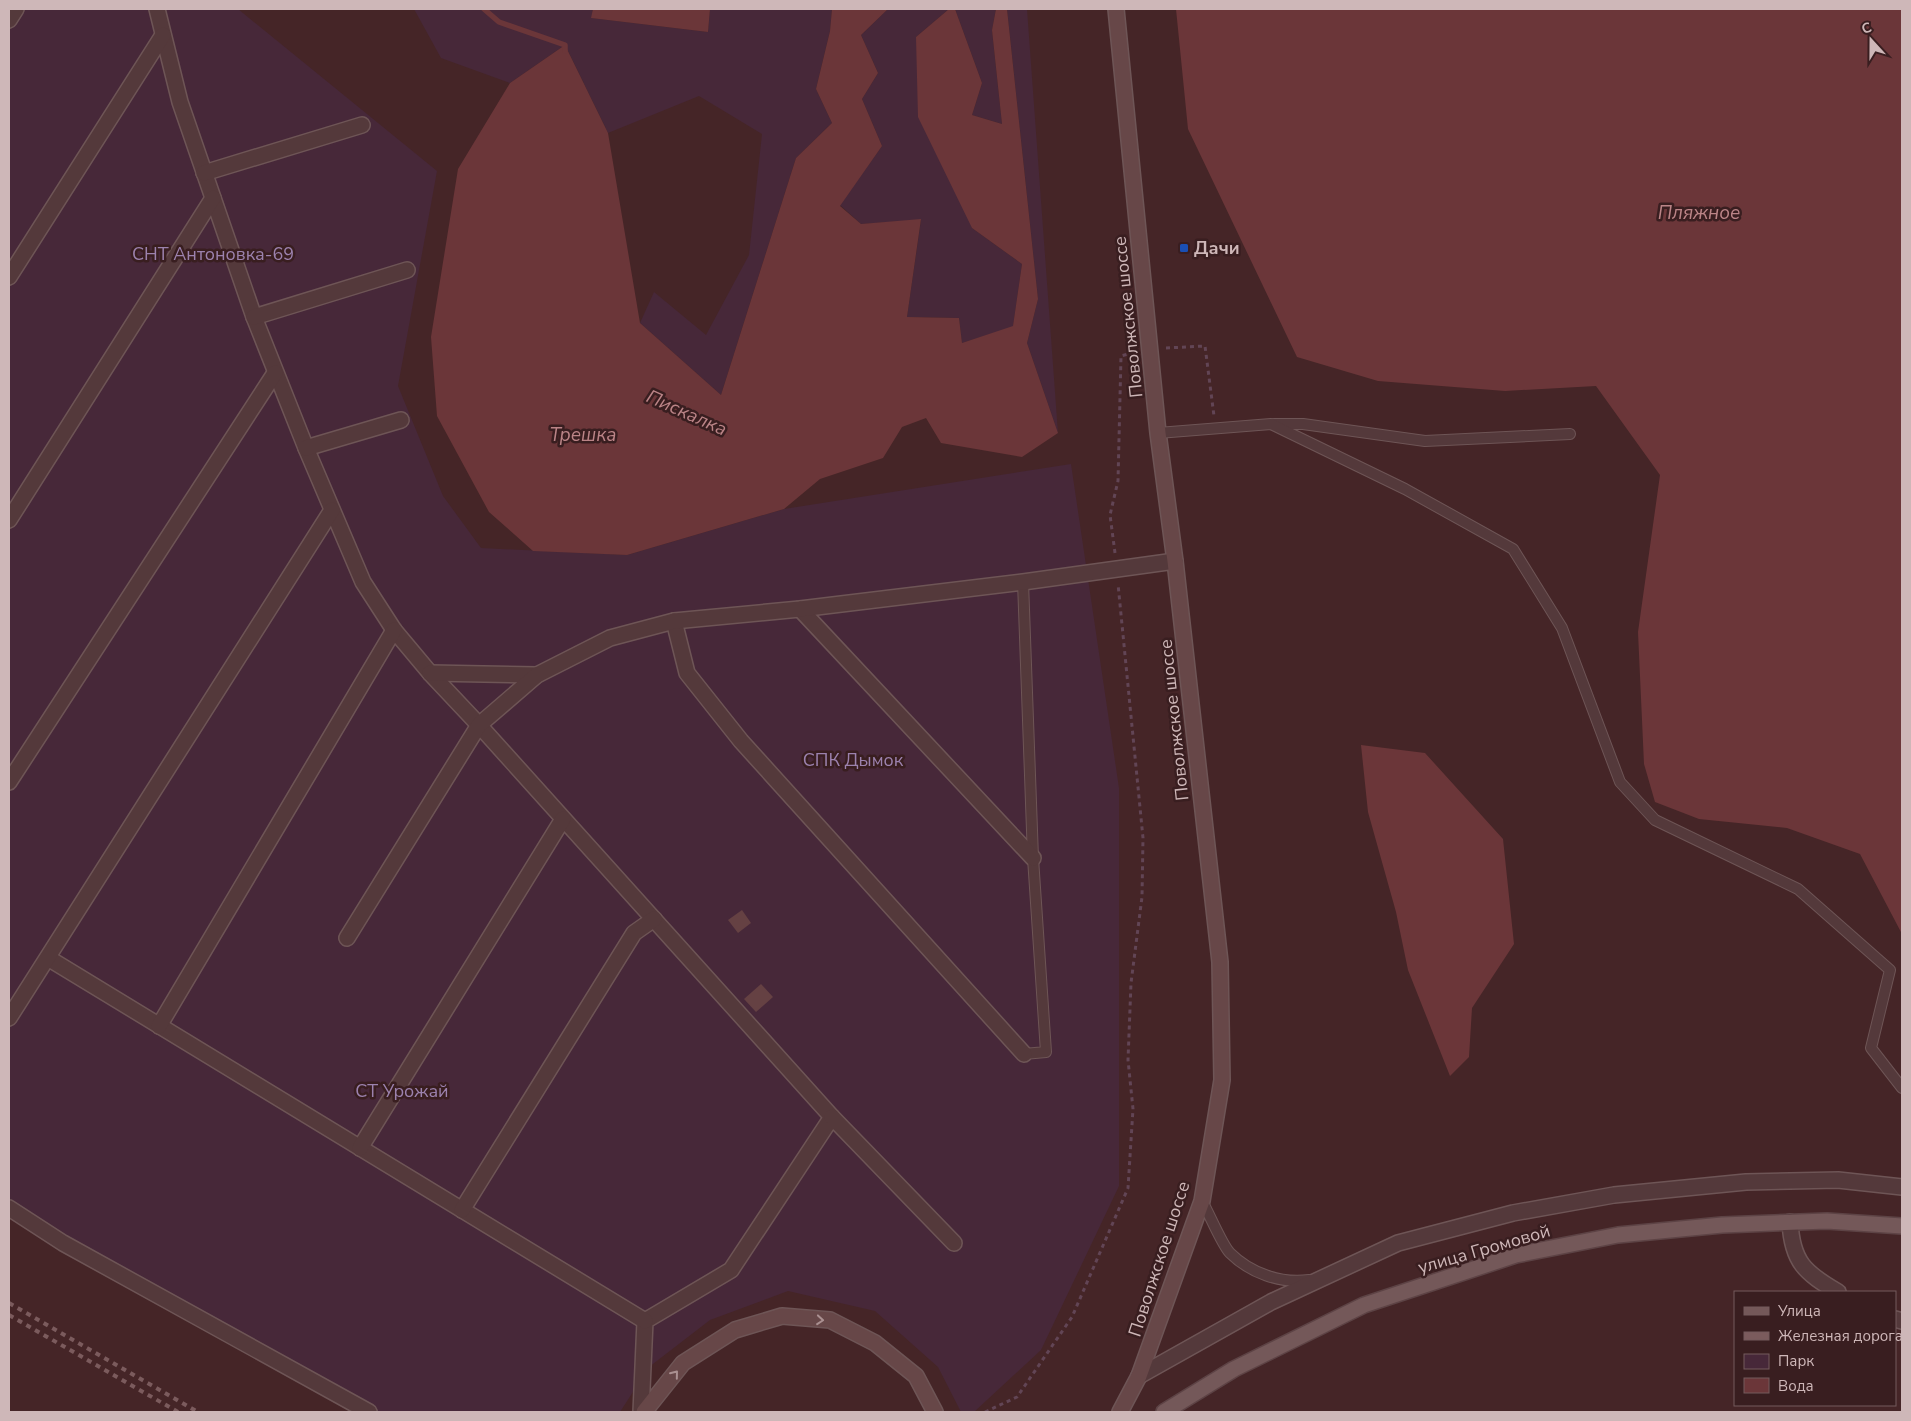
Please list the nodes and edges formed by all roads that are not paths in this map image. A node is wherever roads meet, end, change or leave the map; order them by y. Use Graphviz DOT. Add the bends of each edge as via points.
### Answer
graph roads {
  1 [pos="16,9"];
  2 [pos="157,9"];
  3 [pos="1116,9"];
  4 [pos="9,20"];
  5 [pos="163,35"];
  6 [pos="362,125"];
  7 [pos="204,173"];
  8 [pos="213,198"];
  9 [pos="407,270"];
  10 [pos="9,277"];
  11 [pos="254,317"];
  12 [pos="275,373"];
  13 [pos="401,420"];
  14 [pos="1271,424"];
  15 [pos="1158,433"];
  16 [pos="1570,434"];
  17 [pos="306,448"];
  18 [pos="332,510"];
  19 [pos="9,520"];
  20 [pos="1175,561"];
  21 [pos="1023,582"];
  22 [pos="800,609"];
  23 [pos="674,621"];
  24 [pos="394,630"];
  25 [pos="430,673"];
  26 [pos="538,675"];
  27 [pos="479,725"];
  28 [pos="9,782"];
  29 [pos="563,819"];
  30 [pos="1033,858"];
  31 [pos="654,919"];
  32 [pos="346,938"];
  33 [pos="48,958"];
  34 [pos="9,1018"];
  35 [pos="159,1026"];
  36 [pos="1024,1054"];
  37 [pos="1902,1088"];
  38 [pos="832,1117"];
  39 [pos="360,1148"];
  40 [pos="1902,1187"];
  41 [pos="1202,1201"];
  42 [pos="9,1208"];
  43 [pos="462,1210"];
  44 [pos="1790,1222"];
  45 [pos="1902,1226"];
  46 [pos="954,1243"];
  47 [pos="1325,1277"];
  48 [pos="1836,1291"];
  49 [pos="645,1321"];
  50 [pos="1139,1376"];
  51 [pos="369,1412"];
  52 [pos="642,1412"];
  53 [pos="935,1412"];
  54 [pos="1120,1412"];
  55 [pos="1164,1412"];
  1 -- 4 [label="street"];
  2 -- 5 [label="street"];
  3 -- 15 [label="main road, Поволжское шоссе"];
  5 -- 7 [label="street" via="180,102"];
  5 -- 10 [label="street"];
  6 -- 7 [label="street"];
  7 -- 8 [label="street"];
  8 -- 11 [label="street"];
  8 -- 19 [label="street"];
  9 -- 11 [label="street"];
  11 -- 12 [label="street"];
  12 -- 17 [label="street"];
  12 -- 28 [label="street"];
  13 -- 17 [label="street"];
  14 -- 15 [label="lane"];
  14 -- 16 [label="lane" via="1303,424 1425,441"];
  14 -- 37 [label="lane" via="1405,489 1513,549 1562,628 1620,782 1655,820 1798,889 1890,970 1870,1048"];
  15 -- 20 [label="main road, Поволжское шоссе"];
  17 -- 18 [label="street"];
  18 -- 24 [label="street" via="363,582"];
  18 -- 33 [label="street"];
  20 -- 21 [label="street"];
  20 -- 41 [label="main road, Поволжское шоссе" via="1220,962 1222,1080"];
  21 -- 22 [label="street"];
  21 -- 30 [label="lane"];
  22 -- 23 [label="street"];
  22 -- 30 [label="street"];
  23 -- 26 [label="street" via="610,638"];
  23 -- 36 [label="street" via="688,673 741,741"];
  24 -- 25 [label="street"];
  24 -- 35 [label="street"];
  25 -- 26 [label="street"];
  25 -- 27 [label="street"];
  26 -- 27 [label="street"];
  27 -- 29 [label="street"];
  27 -- 32 [label="street"];
  29 -- 31 [label="street"];
  29 -- 39 [label="street"];
  30 -- 36 [label="lane" via="1046,1052"];
  31 -- 38 [label="street"];
  31 -- 43 [label="street" via="634,933"];
  33 -- 34 [label="street"];
  33 -- 35 [label="street"];
  35 -- 39 [label="street"];
  38 -- 46 [label="street"];
  38 -- 49 [label="street" via="731,1270"];
  39 -- 43 [label="street"];
  40 -- 47 [label="street" via="1838,1180 1746,1182 1614,1195 1513,1214 1398,1243"];
  41 -- 47 [label="lane" via="1229,1252 1258,1274 1295,1282"];
  41 -- 50 [label="main road, Поволжское шоссе"];
  42 -- 51 [label="street" via="64,1243"];
  43 -- 49 [label="street"];
  44 -- 45 [label="main road, улица Громовой"];
  44 -- 48 [label="street" via="1791,1243 1797,1257 1815,1279"];
  44 -- 55 [label="main road, улица Громовой" via="1618,1235 1516,1255 1364,1305 1234,1369"];
  47 -- 50 [label="street" via="1272,1302"];
  49 -- 52 [label="street"];
  50 -- 54 [label="main road, Поволжское шоссе"];
  52 -- 53 [label="main road, one-way" via="683,1364 734,1330 782,1316 830,1320 875,1343 916,1376"];
}
